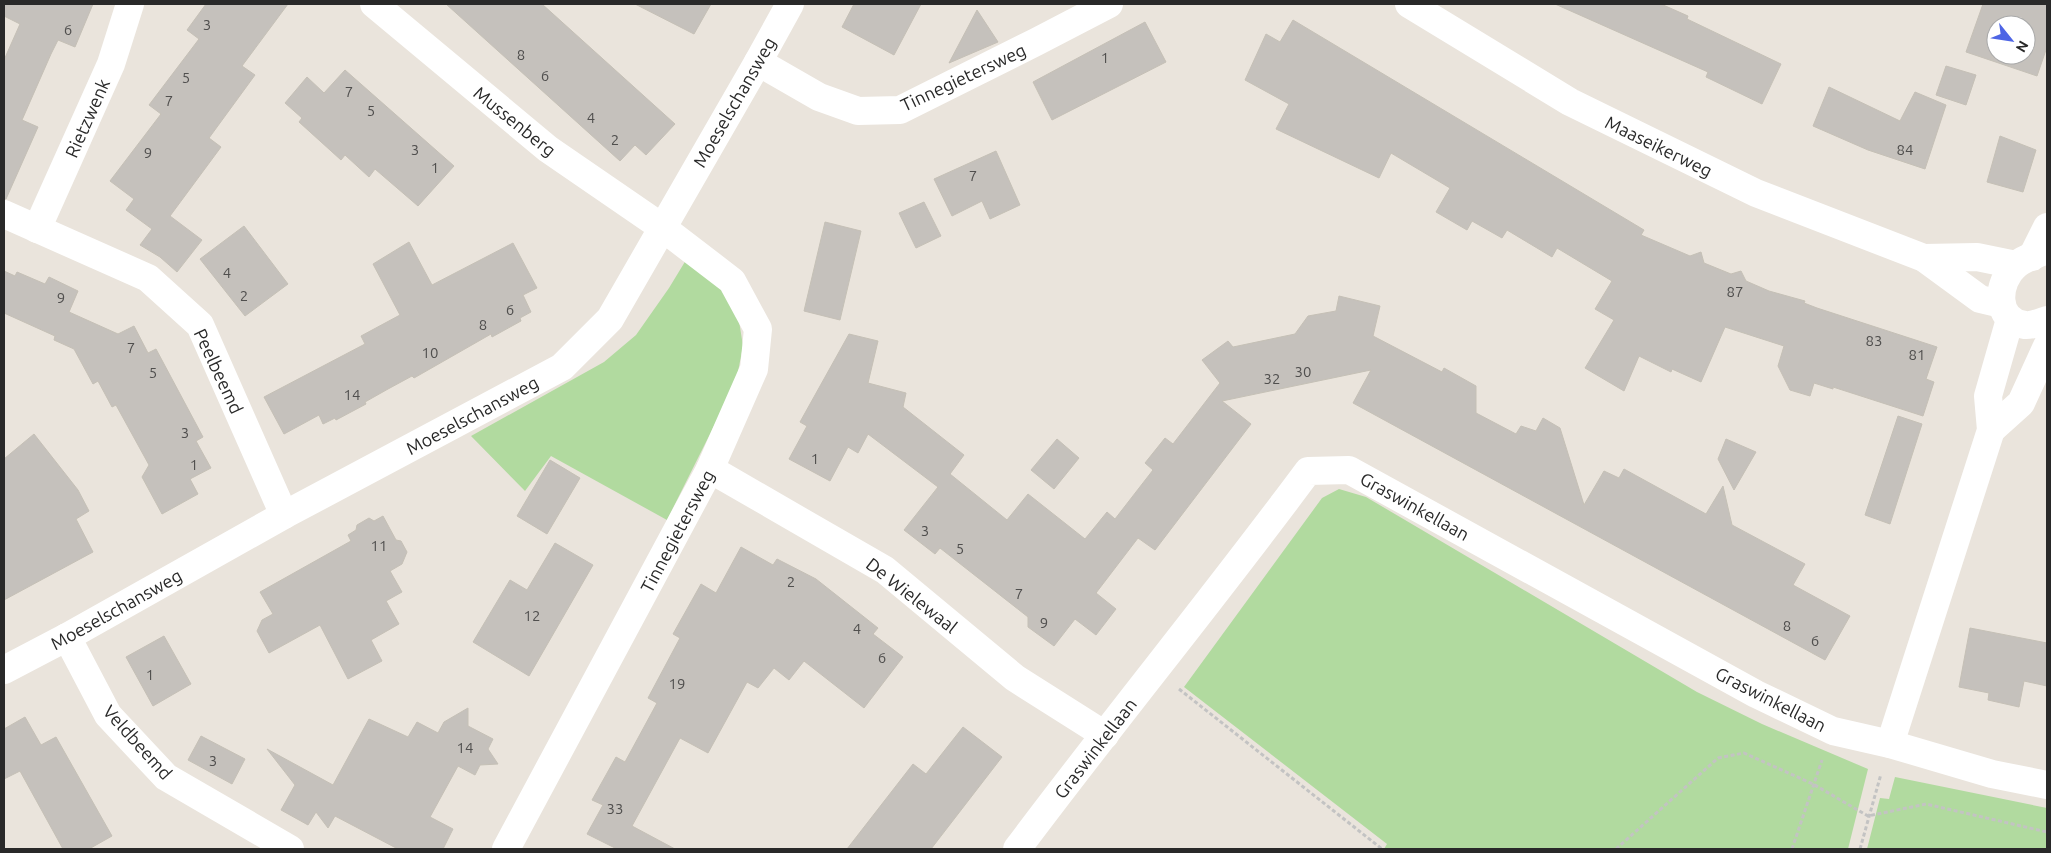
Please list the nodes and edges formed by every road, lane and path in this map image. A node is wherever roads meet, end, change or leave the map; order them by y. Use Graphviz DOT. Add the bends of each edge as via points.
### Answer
graph roads {
  1 [pos="130,4"];
  2 [pos="374,4"];
  3 [pos="790,4"];
  4 [pos="1109,4"];
  5 [pos="1409,4"];
  6 [pos="758,62"];
  7 [pos="4,214"];
  8 [pos="2047,227"];
  9 [pos="662,228"];
  10 [pos="37,229"];
  11 [pos="2032,257"];
  12 [pos="1924,258"];
  13 [pos="2006,312"];
  14 [pos="2047,320"];
  15 [pos="2047,346"];
  16 [pos="1991,430"];
  17 [pos="710,469"];
  18 [pos="284,515"];
  19 [pos="67,637"];
  20 [pos="4,670"];
  21 [pos="1156,670"];
  22 [pos="1833,731"];
  23 [pos="1106,735"];
  24 [pos="1890,744"];
  25 [pos="1813,784"];
  26 [pos="2047,785"];
  27 [pos="1868,816"];
  28 [pos="2047,832"];
  29 [pos="290,849"];
  30 [pos="506,849"];
  31 [pos="1017,849"];
  32 [pos="1382,849"];
  33 [pos="1616,849"];
  34 [pos="1792,849"];
  35 [pos="1860,849"];
  1 -- 10 [label="street, Rietzwenk" via="111,64"];
  2 -- 9 [label="street, Mussenberg" via="548,149"];
  3 -- 6 [label="street, Moeselschansweg"];
  4 -- 6 [label="street, Tinnegietersweg" via="900,110 858,111 819,97"];
  5 -- 12 [label="street, Maaseikerweg" via="1579,107 1756,193"];
  6 -- 9 [label="street, Moeselschansweg"];
  7 -- 10 [label="street, Peelbeemd"];
  8 -- 11 [label="street"];
  9 -- 17 [label="street, Tinnegietersweg" via="732,281 758,329 754,369"];
  9 -- 18 [label="street, Moeselschansweg" via="610,319 562,367"];
  10 -- 18 [label="street, Peelbeemd" via="148,278 200,325"];
  11 -- 12 [label="street, Maaseikerweg"];
  11 -- 13 [label="street" via="2002,289"];
  12 -- 13 [label="street, Maaseikerweg" via="1980,299"];
  13 -- 14 [label="street, Maaseikerweg" via="2026,326"];
  13 -- 16 [label="street" via="1988,396"];
  15 -- 16 [label="street" via="2021,403"];
  16 -- 24 [label="street"];
  17 -- 23 [label="street, De Wielewaal" via="885,570 1015,678"];
  17 -- 30 [label="street, Tinnegietersweg"];
  18 -- 19 [label="street, Moeselschansweg"];
  19 -- 20 [label="street, Moeselschansweg"];
  19 -- 29 [label="street, Veldbeemd" via="108,715 166,777"];
  21 -- 22 [label="street, Graswinkellaan" via="1308,471 1349,470 1756,694"];
  21 -- 23 [label="street, Graswinkellaan"];
  21 -- 32 [label="path"];
  22 -- 24 [label="street, Graswinkellaan"];
  22 -- 25 [label="path"];
  23 -- 31 [label="street, Graswinkellaan"];
  24 -- 26 [label="street, Graswinkellaan" via="1992,774"];
  24 -- 27 [label="path"];
  25 -- 27 [label="path"];
  25 -- 33 [label="path" via="1744,753 1718,758"];
  25 -- 34 [label="path"];
  27 -- 28 [label="path" via="1926,804"];
  27 -- 35 [label="path"];
}
